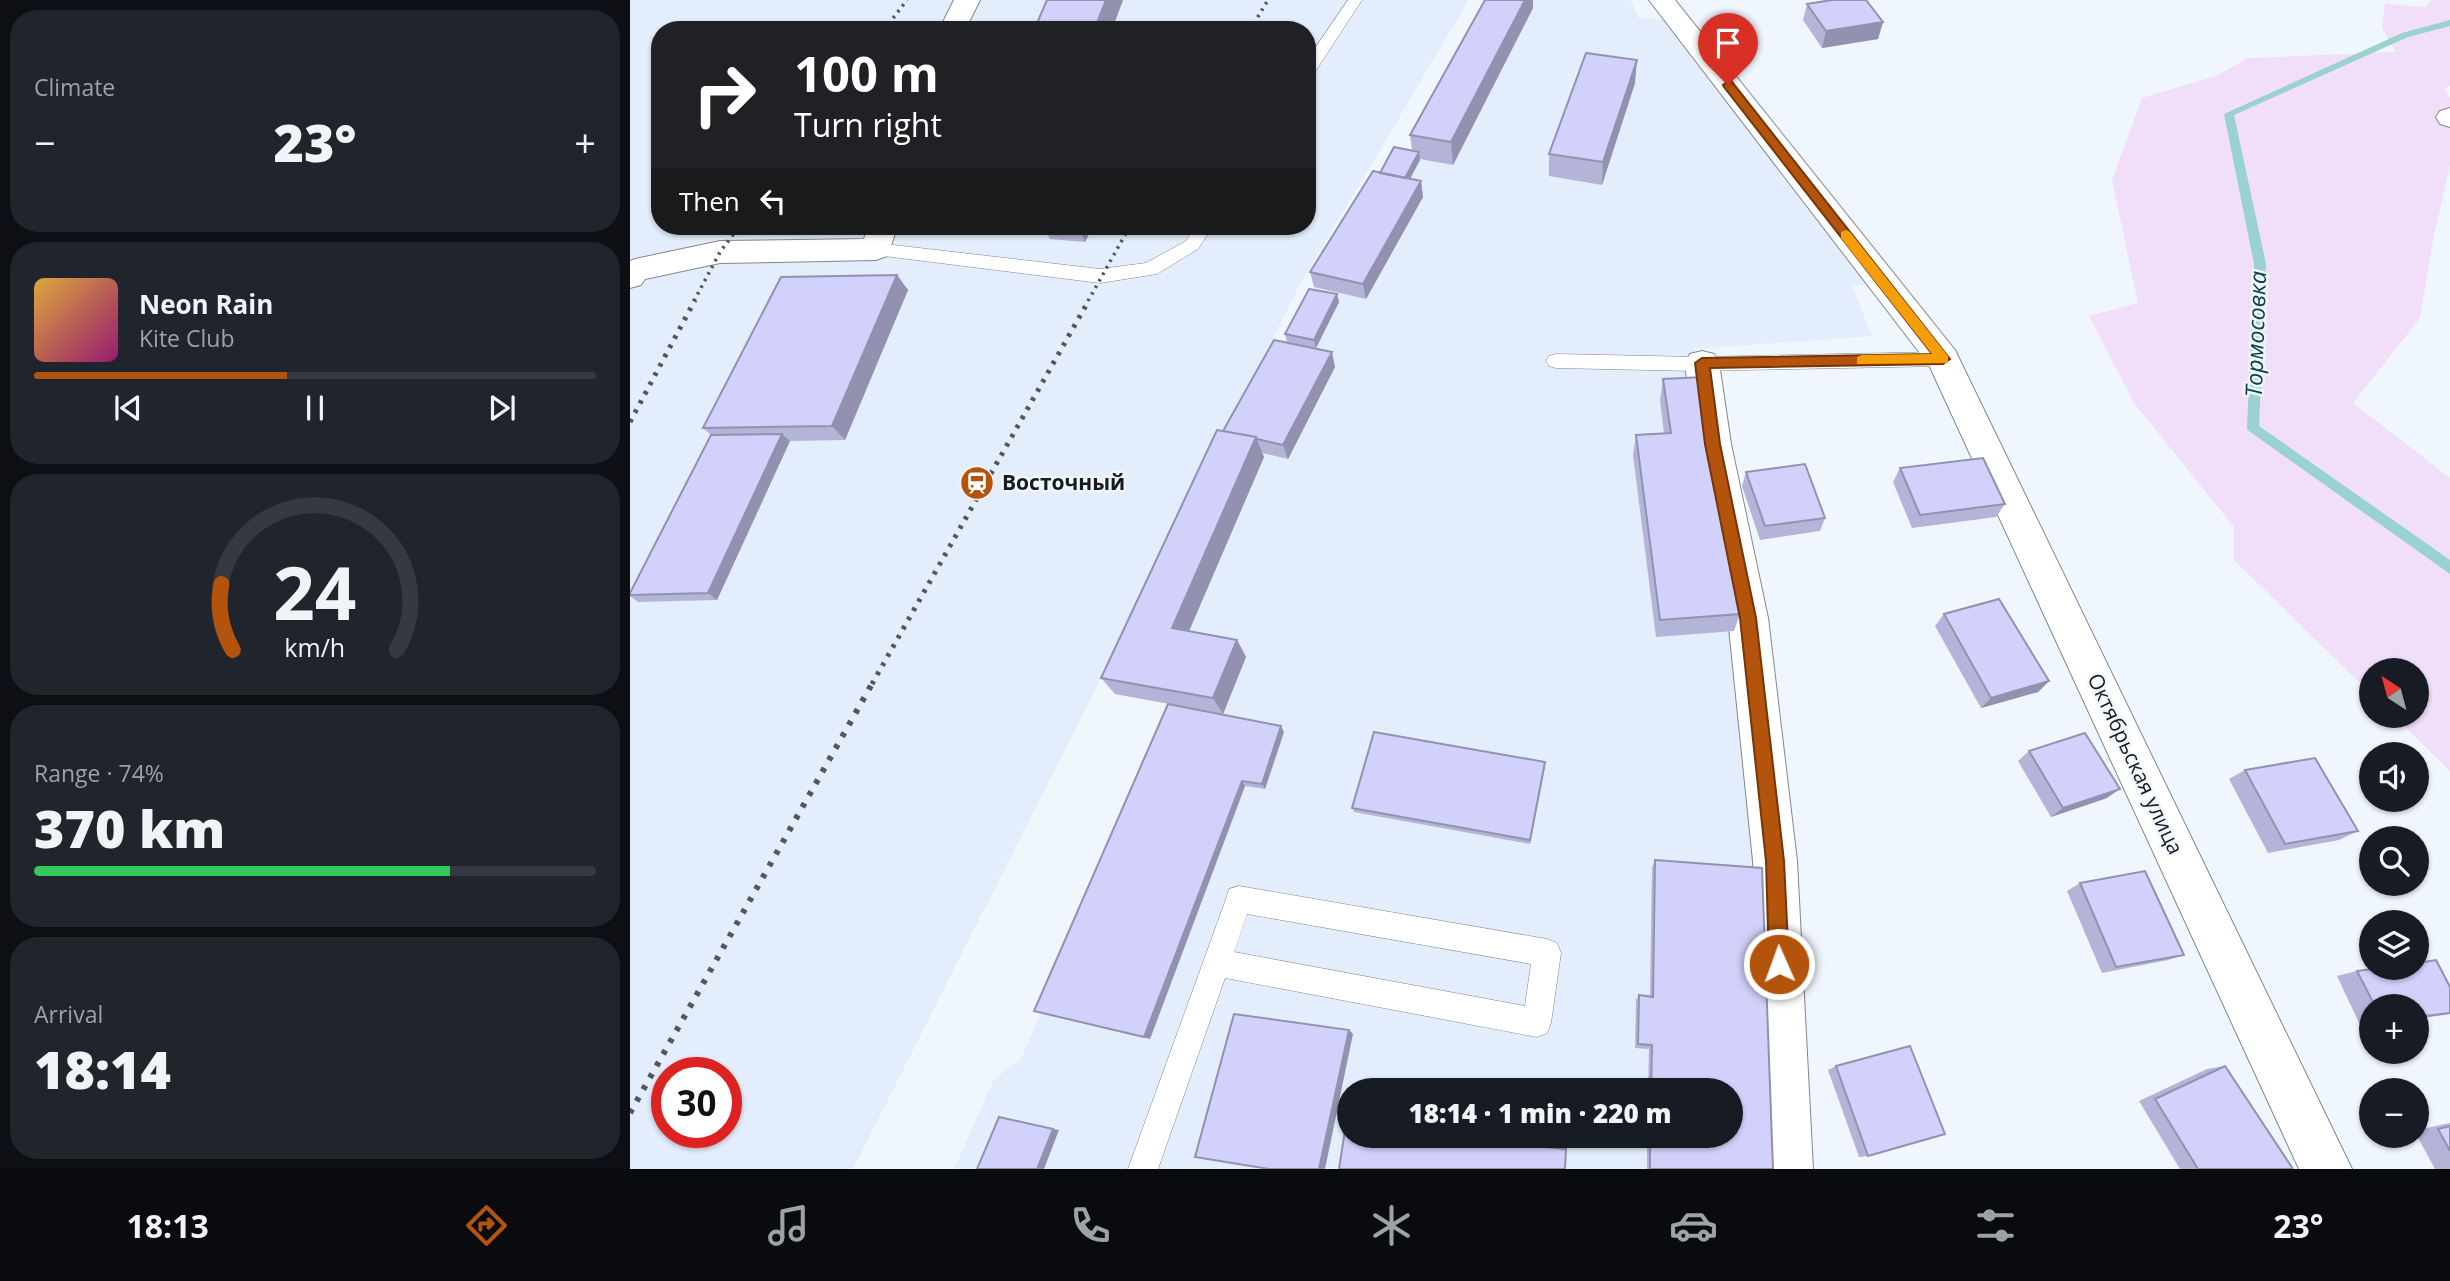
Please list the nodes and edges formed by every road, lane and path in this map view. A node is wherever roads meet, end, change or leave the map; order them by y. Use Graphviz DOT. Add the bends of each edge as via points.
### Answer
graph roads {
  1 [pos="967,0"];
  2 [pos="1355,0"];
  3 [pos="1662,0"];
  4 [pos="956,21"];
  5 [pos="1316,58"];
  6 [pos="1199,235"];
  7 [pos="880,237"];
  8 [pos="630,277"];
  9 [pos="1943,359"];
  10 [pos="1556,361"];
  11 [pos="1702,363"];
  12 [pos="1217,963"];
  13 [pos="1143,1169"];
  14 [pos="1787,1169"];
  15 [pos="2326,1169"];
  1 -- 4 [label="street"];
  2 -- 5 [label="lane"];
  3 -- 9 [label="street, Октябрьская улица"];
  6 -- 7 [label="lane" via="1192,245 1150,269 1100,276"];
  7 -- 8 [label="street" via="720,252 635,270"];
  9 -- 11 [label="lane"];
  9 -- 15 [label="street, Октябрьская улица"];
  10 -- 11 [label="lane"];
  11 -- 14 [label="street" via="1713,444 1748,618 1775,861"];
  12 -- 12 [label="lane" via="1240,899 1547,953 1537,1023"];
  12 -- 13 [label="lane"];
}
